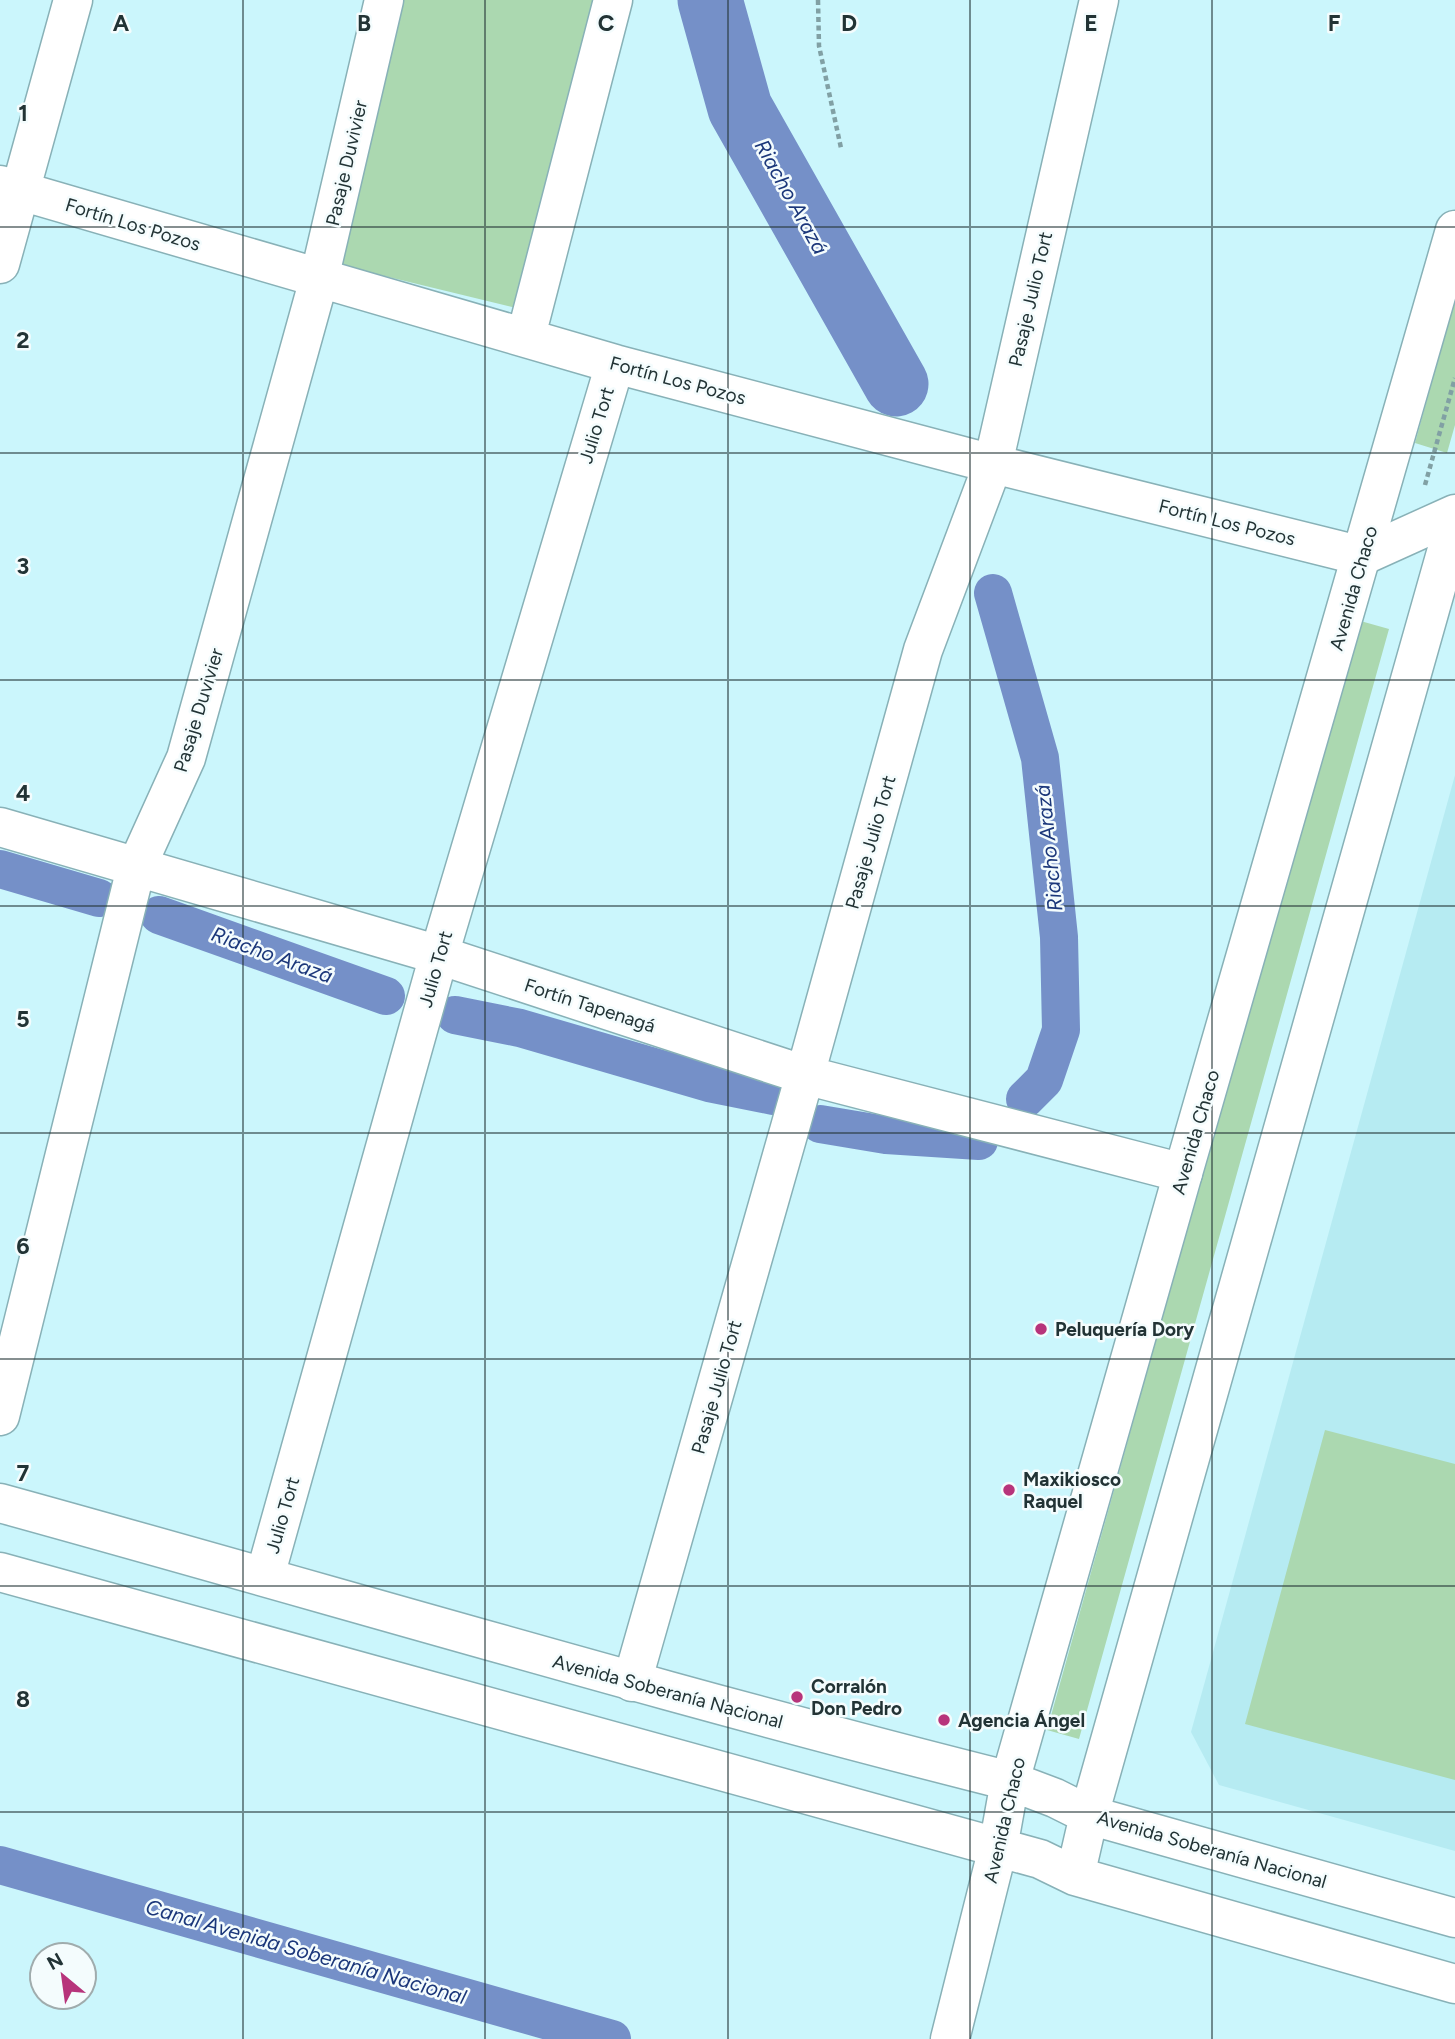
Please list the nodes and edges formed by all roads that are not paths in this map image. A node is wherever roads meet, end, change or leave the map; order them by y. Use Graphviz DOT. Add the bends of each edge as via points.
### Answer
graph roads {
  1 [pos="74,0"];
  2 [pos="384,0"];
  3 [pos="613,0"];
  4 [pos="1099,0"];
  5 [pos="11,188"];
  6 [pos="1455,230"];
  7 [pos="0,264"];
  8 [pos="319,279"];
  9 [pos="526,336"];
  10 [pos="615,364"];
  11 [pos="993,464"];
  12 [pos="1455,514"];
  13 [pos="1455,522"];
  14 [pos="1362,556"];
  15 [pos="0,827"];
  16 [pos="136,868"];
  17 [pos="439,955"];
  18 [pos="805,1075"];
  19 [pos="1183,1173"];
  20 [pos="0,1416"];
  21 [pos="0,1503"];
  22 [pos="0,1572"];
  23 [pos="265,1576"];
  24 [pos="632,1682"];
  25 [pos="1010,1781"];
  26 [pos="1089,1815"];
  27 [pos="998,1848"];
  28 [pos="1075,1876"];
  29 [pos="1455,1919"];
  30 [pos="1455,1984"];
  31 [pos="954,2026"];
  1 -- 5 [label="street"];
  2 -- 8 [label="street, Pasaje Duvivier"];
  3 -- 9 [label="street"];
  4 -- 11 [label="street, Pasaje Julio Tort"];
  5 -- 7 [label="street"];
  5 -- 8 [label="street, Fortín Los Pozos"];
  6 -- 14 [label="street, Avenida Chaco"];
  8 -- 9 [label="street, Fortín Los Pozos"];
  8 -- 16 [label="street, Pasaje Duvivier" via="187,758"];
  9 -- 10 [label="street, Fortín Los Pozos"];
  10 -- 11 [label="street, Fortín Los Pozos"];
  10 -- 17 [label="street, Julio Tort"];
  11 -- 14 [label="street, Fortín Los Pozos"];
  11 -- 18 [label="street, Pasaje Julio Tort" via="923,650"];
  12 -- 14 [label="street"];
  13 -- 26 [label="street"];
  14 -- 19 [label="street, Avenida Chaco"];
  15 -- 16 [label="street, Fortín Tapenagá"];
  16 -- 17 [label="street, Fortín Tapenagá"];
  16 -- 20 [label="street, Pasaje Duvivier"];
  17 -- 18 [label="street, Fortín Tapenagá"];
  17 -- 23 [label="street, Julio Tort"];
  18 -- 19 [label="street, Fortín Tapenagá"];
  18 -- 24 [label="street, Pasaje Julio Tort"];
  19 -- 25 [label="street, Avenida Chaco"];
  21 -- 23 [label="street, Avenida Soberanía Nacional"];
  22 -- 27 [label="street"];
  23 -- 24 [label="street, Avenida Soberanía Nacional"];
  24 -- 25 [label="street, Avenida Soberanía Nacional"];
  25 -- 26 [label="street, Avenida Soberanía Nacional"];
  25 -- 27 [label="street, Avenida Chaco"];
  26 -- 28 [label="street"];
  26 -- 29 [label="street, Avenida Soberanía Nacional"];
  27 -- 28 [label="street" via="1040,1859"];
  27 -- 31 [label="street, Avenida Chaco"];
  28 -- 30 [label="street"];
}
